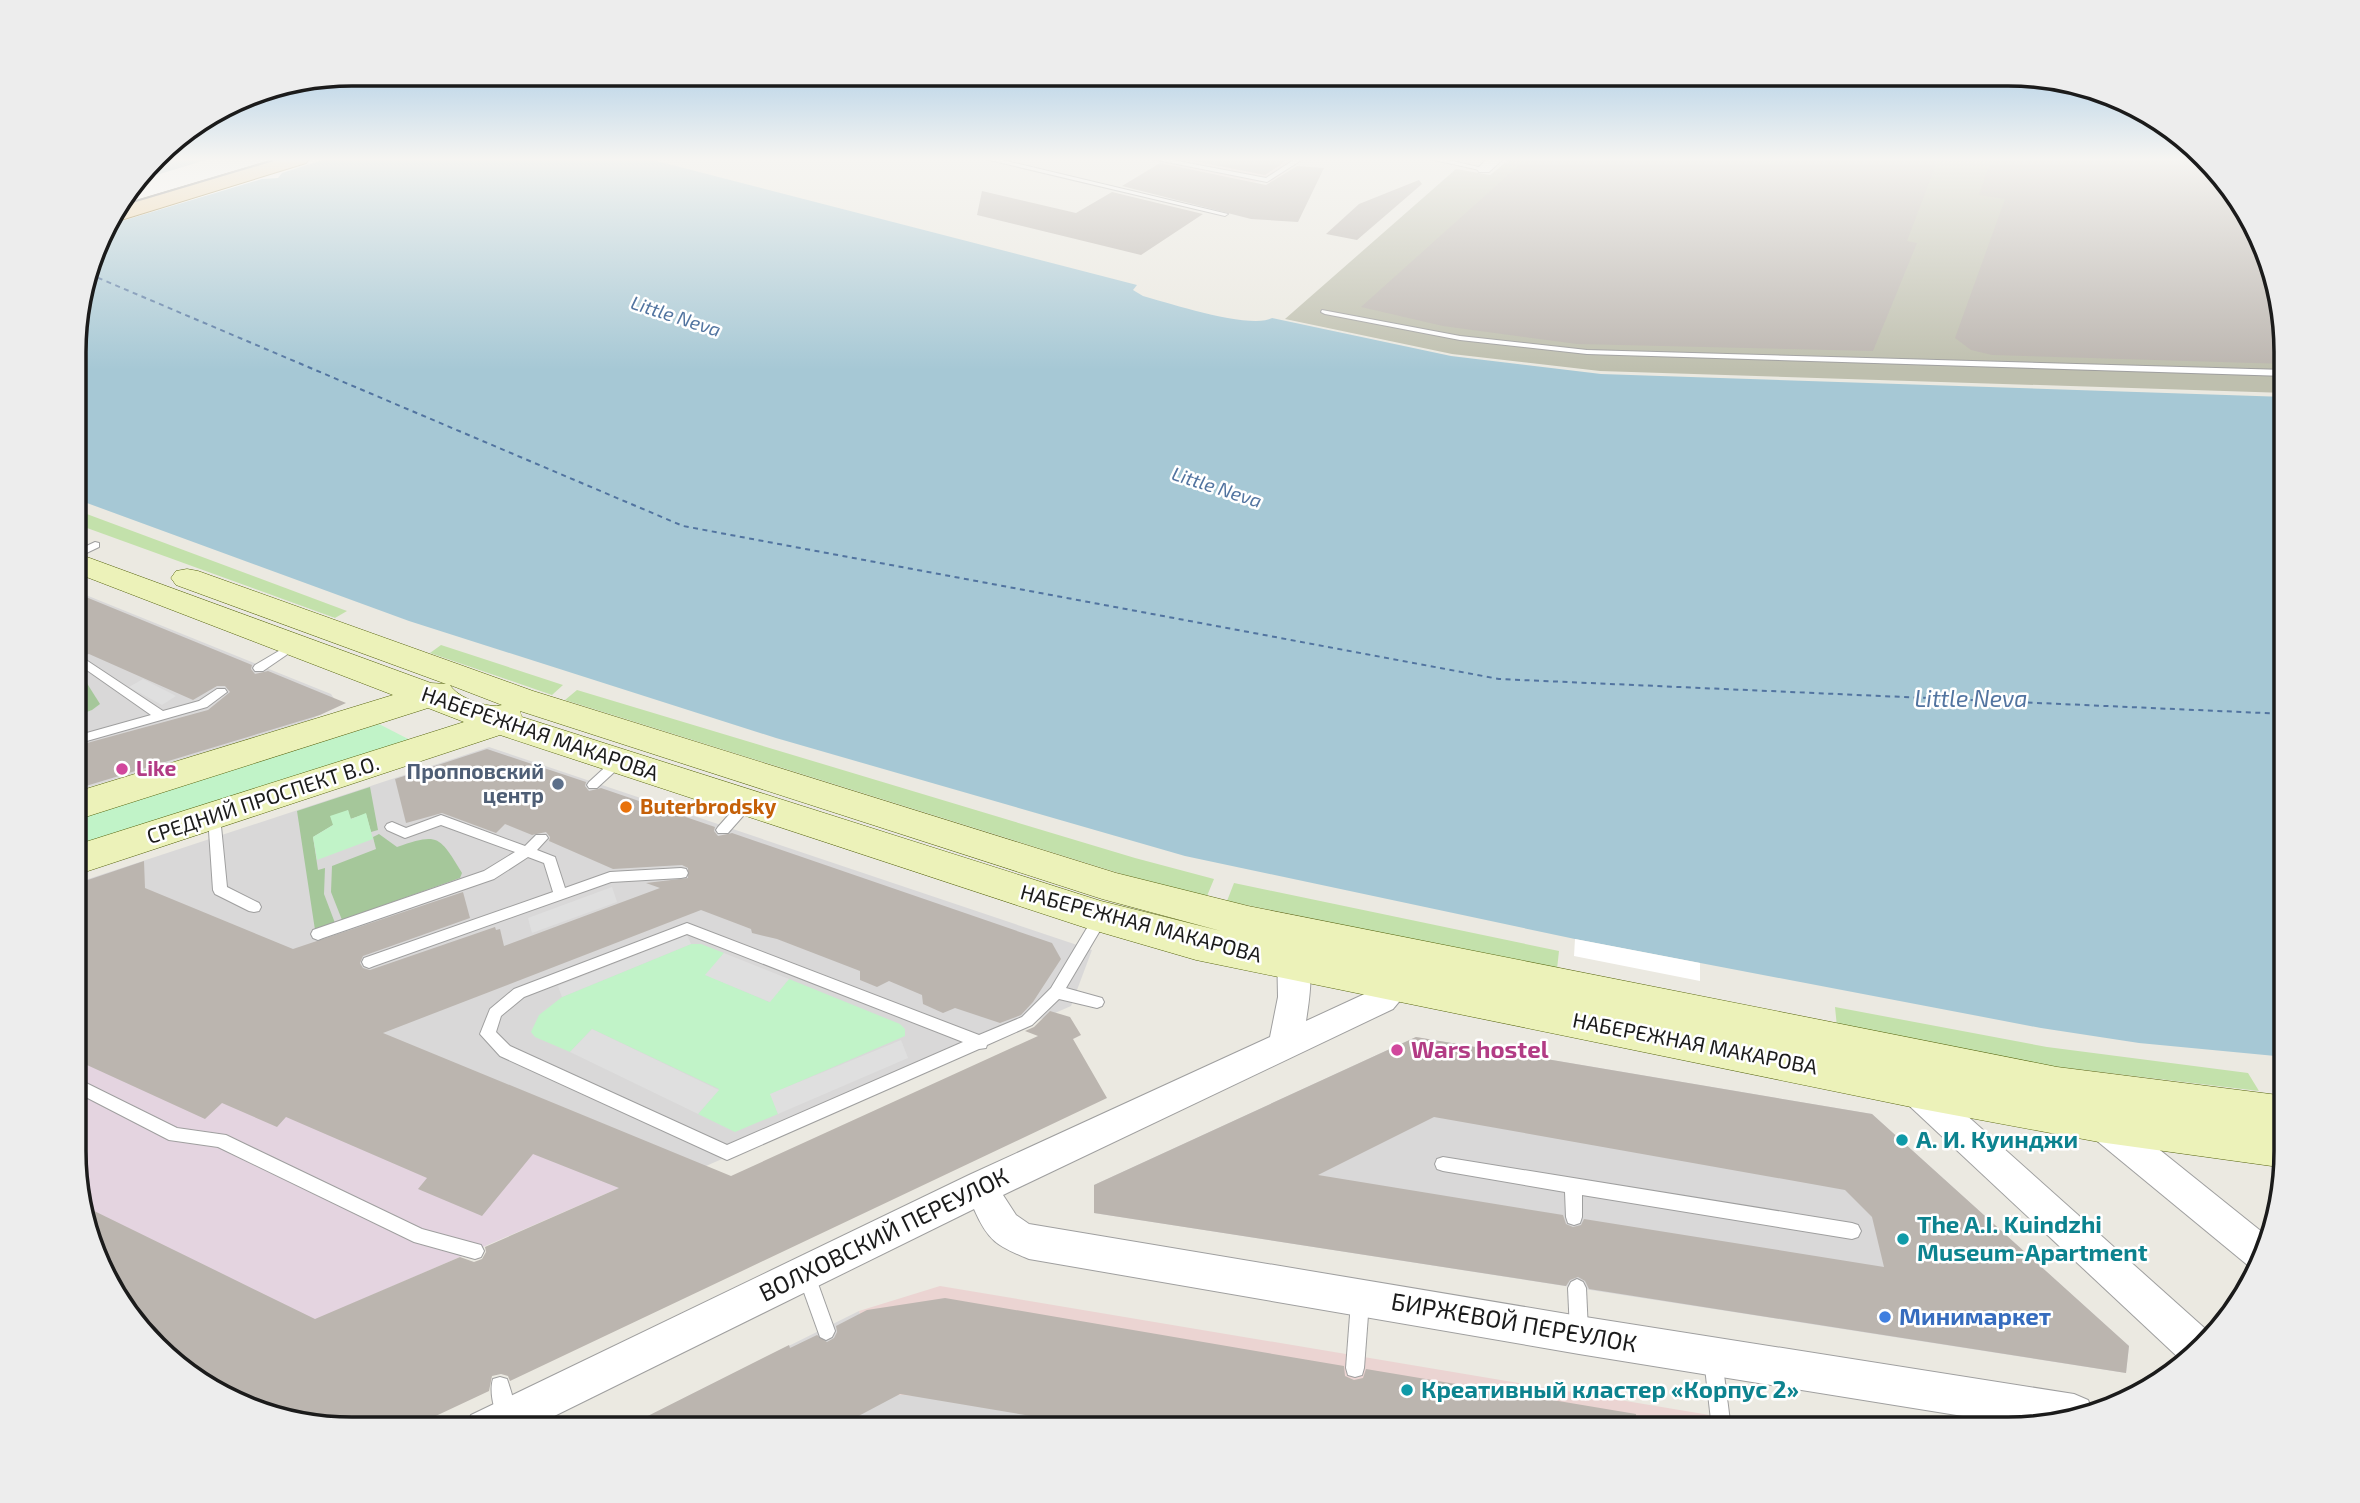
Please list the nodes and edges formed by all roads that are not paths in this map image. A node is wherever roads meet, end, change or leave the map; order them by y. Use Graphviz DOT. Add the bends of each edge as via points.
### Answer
graph roads {
  1 [pos="1325,312"];
  2 [pos="2274,373"];
  3 [pos="86,552"];
  4 [pos="86,552"];
  5 [pos="294,645"];
  6 [pos="86,664"];
  7 [pos="259,668"];
  8 [pos="475,683"];
  9 [pos="221,692"];
  10 [pos="428,695"];
  11 [pos="510,711"];
  12 [pos="161,716"];
  13 [pos="86,737"];
  14 [pos="86,803"];
  15 [pos="214,816"];
  16 [pos="393,827"];
  17 [pos="541,838"];
  18 [pos="528,851"];
  19 [pos="86,857"];
  20 [pos="681,873"];
  21 [pos="560,894"];
  22 [pos="254,907"];
  23 [pos="1101,917"];
  24 [pos="318,934"];
  25 [pos="1292,947"];
  26 [pos="369,962"];
  27 [pos="1396,985"];
  28 [pos="1056,992"];
  29 [pos="1097,1002"];
  30 [pos="981,1043"];
  31 [pos="1285,1046"];
  32 [pos="1908,1072"];
  33 [pos="2057,1087"];
  34 [pos="86,1090"];
  35 [pos="2274,1115"];
  36 [pos="2098,1121"];
  37 [pos="2274,1144"];
  38 [pos="1443,1164"];
  39 [pos="1573,1186"];
  40 [pos="982,1187"];
  41 [pos="1574,1217"];
  42 [pos="1852,1231"];
  43 [pos="2255,1250"];
  44 [pos="475,1251"];
  45 [pos="805,1273"];
  46 [pos="1577,1288"];
  47 [pos="1360,1297"];
  48 [pos="825,1331"];
  49 [pos="1579,1335"];
  50 [pos="2192,1343"];
  51 [pos="1712,1356"];
  52 [pos="1355,1368"];
  53 [pos="498,1411"];
  54 [pos="2061,1412"];
  55 [pos="1720,1417"];
  1 -- 2 [label="lane" via="1460,338 1587,352"];
  3 -- 5 [label="main road, НАБЕРЕЖНАЯ МАКАРОВА"];
  4 -- 8 [label="main road, НАБЕРЕЖНАЯ МАКАРОВА"];
  5 -- 7 [label="lane"];
  5 -- 10 [label="main road, НАБЕРЕЖНАЯ МАКАРОВА"];
  6 -- 12 [label="lane"];
  8 -- 10 [label="main road"];
  8 -- 11 [label="main road, НАБЕРЕЖНАЯ МАКАРОВА"];
  9 -- 12 [label="lane" via="203,704"];
  10 -- 11 [label="main road, НАБЕРЕЖНАЯ МАКАРОВА"];
  10 -- 14 [label="street"];
  11 -- 15 [label="main road, СРЕДНИЙ ПРОСПЕКТ В.О."];
  11 -- 23 [label="main road, НАБЕРЕЖНАЯ МАКАРОВА" via="606,773 734,817"];
  11 -- 25 [label="main road, НАБЕРЕЖНАЯ МАКАРОВА" via="1116,888"];
  12 -- 13 [label="lane"];
  15 -- 19 [label="main road, СРЕДНИЙ ПРОСПЕКТ В.О."];
  15 -- 22 [label="lane" via="220,890"];
  16 -- 18 [label="lane" via="405,833 441,820"];
  17 -- 18 [label="lane"];
  18 -- 21 [label="lane" via="550,860"];
  18 -- 24 [label="lane" via="488,875"];
  20 -- 21 [label="lane" via="610,877"];
  21 -- 26 [label="lane"];
  23 -- 25 [label="main road, НАБЕРЕЖНАЯ МАКАРОВА" via="1196,943"];
  23 -- 28 [label="lane"];
  25 -- 27 [label="main road, НАБЕРЕЖНАЯ МАКАРОВА"];
  25 -- 31 [label="street" via="1294,997"];
  25 -- 32 [label="main road, НАБЕРЕЖНАЯ МАКАРОВА"];
  27 -- 31 [label="street, ВОЛХОВСКИЙ ПЕРЕУЛОК" via="1382,1000"];
  27 -- 32 [label="main road, НАБЕРЕЖНАЯ МАКАРОВА"];
  28 -- 29 [label="lane"];
  28 -- 30 [label="lane" via="1027,1021"];
  30 -- 30 [label="lane" via="727,1153 505,1051 488,1034 495,1013 519,993 687,928"];
  31 -- 40 [label="street, ВОЛХОВСКИЙ ПЕРЕУЛОК"];
  32 -- 33 [label="main road, НАБЕРЕЖНАЯ МАКАРОВА"];
  32 -- 36 [label="main road, НАБЕРЕЖНАЯ МАКАРОВА"];
  32 -- 50 [label="street"];
  33 -- 35 [label="main road, НАБЕРЕЖНАЯ МАКАРОВА"];
  33 -- 36 [label="street"];
  34 -- 44 [label="lane" via="175,1135 220,1140 420,1236"];
  36 -- 37 [label="main road, НАБЕРЕЖНАЯ МАКАРОВА"];
  36 -- 43 [label="street"];
  38 -- 39 [label="lane"];
  39 -- 41 [label="lane"];
  39 -- 42 [label="lane"];
  40 -- 45 [label="street, ВОЛХОВСКИЙ ПЕРЕУЛОК"];
  40 -- 47 [label="street, БИРЖЕВОЙ ПЕРЕУЛОК" via="998,1224 1012,1236"];
  45 -- 48 [label="lane"];
  45 -- 53 [label="street, ВОЛХОВСКИЙ ПЕРЕУЛОК"];
  46 -- 49 [label="lane"];
  47 -- 49 [label="street, БИРЖЕВОЙ ПЕРЕУЛОК"];
  47 -- 52 [label="lane"];
  49 -- 51 [label="street, БИРЖЕВОЙ ПЕРЕУЛОК"];
  51 -- 54 [label="street, БИРЖЕВОЙ ПЕРЕУЛОК"];
  51 -- 55 [label="lane"];
}
